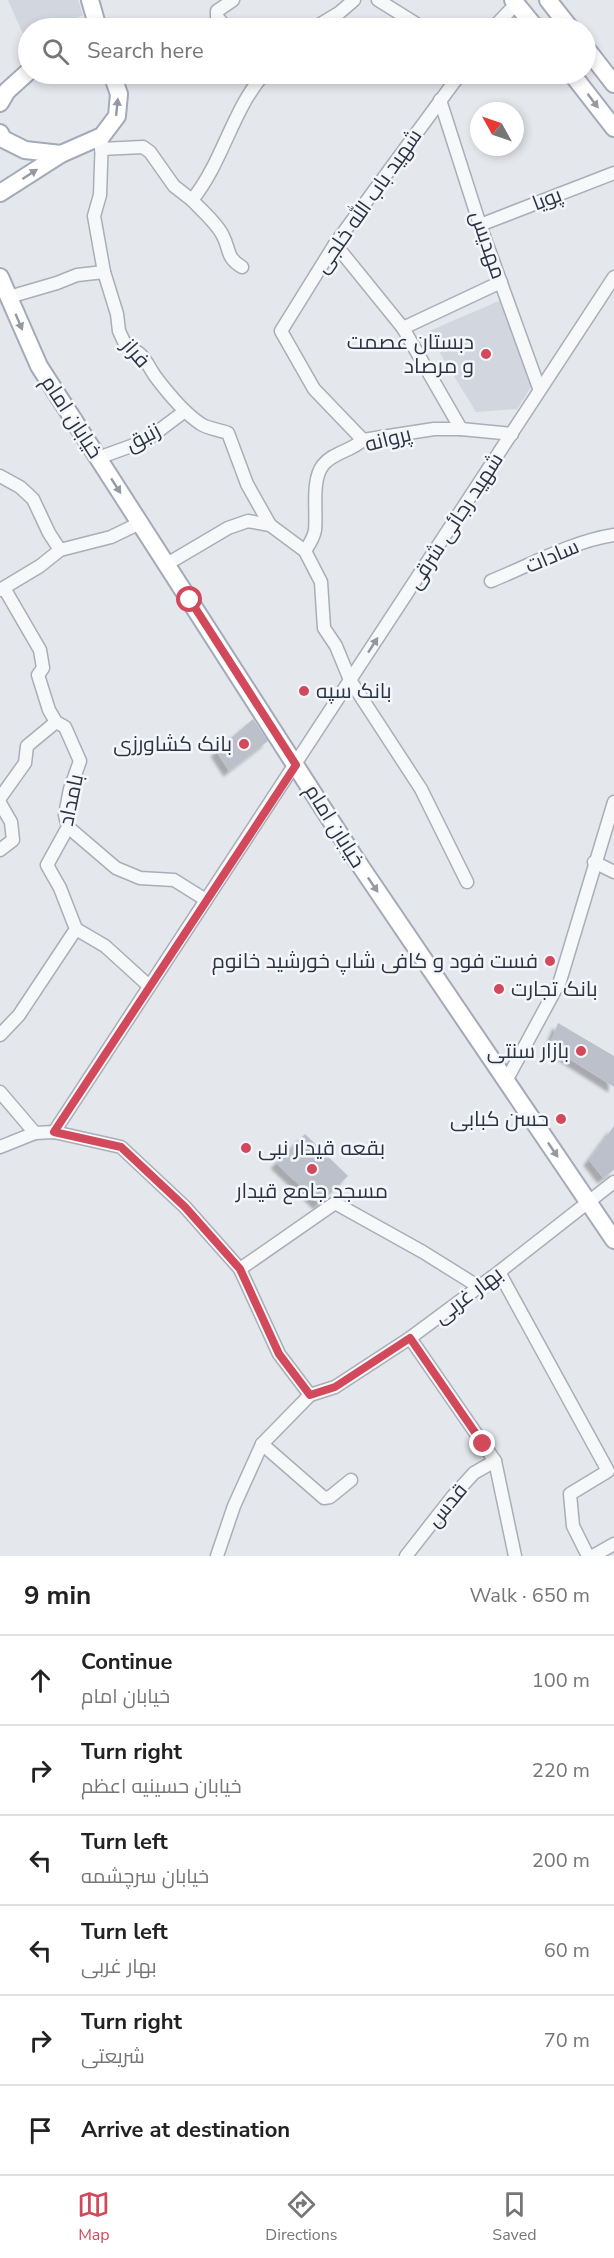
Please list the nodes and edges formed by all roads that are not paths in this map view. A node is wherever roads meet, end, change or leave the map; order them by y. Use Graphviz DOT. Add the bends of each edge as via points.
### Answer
graph roads {
  1 [pos="90,0"];
  2 [pos="233,0"];
  3 [pos="354,0"];
  4 [pos="378,0"];
  5 [pos="548,0"];
  6 [pos="515,2"];
  7 [pos="95,18"];
  8 [pos="219,18"];
  9 [pos="331,18"];
  10 [pos="407,18"];
  11 [pos="502,18"];
  12 [pos="528,18"];
  13 [pos="562,18"];
  14 [pos="596,62"];
  15 [pos="18,76"];
  16 [pos="18,81"];
  17 [pos="0,84"];
  18 [pos="116,84"];
  19 [pos="254,84"];
  20 [pos="452,84"];
  21 [pos="580,84"];
  22 [pos="614,84"];
  23 [pos="440,100"];
  24 [pos="0,103"];
  25 [pos="614,128"];
  26 [pos="0,133"];
  27 [pos="101,143"];
  28 [pos="61,154"];
  29 [pos="614,172"];
  30 [pos="0,193"];
  31 [pos="192,200"];
  32 [pos="480,225"];
  33 [pos="335,244"];
  34 [pos="242,267"];
  35 [pos="104,272"];
  36 [pos="0,277"];
  37 [pos="614,277"];
  38 [pos="501,282"];
  39 [pos="9,297"];
  40 [pos="404,328"];
  41 [pos="539,388"];
  42 [pos="185,411"];
  43 [pos="461,429"];
  44 [pos="512,434"];
  45 [pos="363,441"];
  46 [pos="98,458"];
  47 [pos="0,476"];
  48 [pos="140,523"];
  49 [pos="270,525"];
  50 [pos="614,535"];
  51 [pos="60,550"];
  52 [pos="305,551"];
  53 [pos="166,564"];
  54 [pos="491,581"];
  55 [pos="2,589"];
  56 [pos="350,680"];
  57 [pos="56,722"];
  58 [pos="296,765"];
  59 [pos="0,801"];
  60 [pos="614,804"];
  61 [pos="68,827"];
  62 [pos="0,850"];
  63 [pos="594,861"];
  64 [pos="614,872"];
  65 [pos="468,882"];
  66 [pos="206,900"];
  67 [pos="76,929"];
  68 [pos="149,986"];
  69 [pos="0,1035"];
  70 [pos="506,1081"];
  71 [pos="0,1092"];
  72 [pos="54,1132"];
  73 [pos="34,1133"];
  74 [pos="0,1147"];
  75 [pos="614,1182"];
  76 [pos="588,1201"];
  77 [pos="614,1240"];
  78 [pos="240,1269"];
  79 [pos="499,1272"];
  80 [pos="479,1287"];
  81 [pos="410,1338"];
  82 [pos="310,1395"];
  83 [pos="262,1444"];
  84 [pos="495,1461"];
  85 [pos="351,1480"];
  86 [pos="614,1544"];
  87 [pos="217,1556"];
  88 [pos="406,1556"];
  89 [pos="515,1556"];
  90 [pos="588,1556"];
  91 [pos="593,1556"];
  1 -- 7 [label="main road"];
  2 -- 8 [label="street" via="217,12"];
  3 -- 9 [label="street"];
  4 -- 10 [label="street"];
  5 -- 13 [label="main road"];
  6 -- 11 [label="street"];
  6 -- 12 [label="main road"];
  14 -- 22 [label="main road"];
  15 -- 17 [label="main road"];
  16 -- 24 [label="main road"];
  27 -- 18 [label="main road, one-way" via="117,116 119,94"];
  19 -- 31 [label="street" via="207,182"];
  20 -- 23 [label="street, شهید باب الله خلجی"];
  21 -- 25 [label="main road, one-way"];
  23 -- 32 [label="street, مهدیس"];
  23 -- 33 [label="street, شهید باب الله خلجی"];
  26 -- 28 [label="main road" via="3,139 19,147"];
  27 -- 28 [label="main road"];
  27 -- 31 [label="street" via="142,147 150,152 174,186"];
  27 -- 35 [label="street, فراز" via="94,216"];
  30 -- 28 [label="main road, one-way"];
  29 -- 32 [label="street, پویا"];
  31 -- 34 [label="street" via="223,236 231,257"];
  32 -- 38 [label="street, مهدیس"];
  33 -- 40 [label="street"];
  33 -- 45 [label="street, شهید باب الله خلجی" via="281,331 314,389"];
  35 -- 39 [label="street" via="77,275"];
  35 -- 42 [label="street, فراز" via="126,346 138,351"];
  36 -- 39 [label="main road, خیابان امام"];
  37 -- 41 [label="street, شهید رجائی شرقی"];
  38 -- 40 [label="street"];
  38 -- 41 [label="street, مهدیس"];
  39 -- 46 [label="main road, خیابان امام, one-way" via="39,366"];
  40 -- 43 [label="street"];
  41 -- 44 [label="street, شهید رجائی شرقی"];
  42 -- 46 [label="street, زنبق" via="145,441"];
  42 -- 49 [label="street, فراز" via="202,426 228,433 247,484"];
  43 -- 44 [label="street, پروانه"];
  43 -- 45 [label="street, پروانه" via="434,429"];
  56 -- 44 [label="street, شهید رجائی شرقی, one-way"];
  45 -- 52 [label="street, پروانه" via="322,465 316,481 315,532"];
  46 -- 48 [label="main road, خیابان امام, one-way"];
  47 -- 51 [label="street" via="33,499"];
  48 -- 51 [label="street" via="111,537"];
  48 -- 53 [label="main road, خیابان امام"];
  49 -- 52 [label="street"];
  49 -- 53 [label="street" via="248,521 228,528"];
  50 -- 54 [label="street, سادات" via="553,553"];
  51 -- 55 [label="street"];
  52 -- 56 [label="street" via="321,582 324,628"];
  53 -- 58 [label="main road, خیابان امام"];
  55 -- 57 [label="street, بامداد" via="40,650 43,668 38,675"];
  56 -- 58 [label="street, شهید رجائی شرقی"];
  56 -- 65 [label="street" via="421,789"];
  57 -- 59 [label="street" via="27,746 25,763"];
  57 -- 61 [label="street, بامداد" via="64,727 80,761 65,815"];
  58 -- 66 [label="street, شهید رجائی شرقی"];
  58 -- 70 [label="main road, خیابان امام, one-way"];
  59 -- 62 [label="street" via="13,840"];
  60 -- 63 [label="street"];
  61 -- 66 [label="street" via="116,868 140,878 174,880"];
  61 -- 67 [label="street, بامداد" via="47,865"];
  63 -- 64 [label="street"];
  63 -- 70 [label="street" via="560,981"];
  66 -- 68 [label="street, شهید رجائی شرقی"];
  67 -- 68 [label="street" via="105,946"];
  67 -- 69 [label="street" via="19,1015"];
  68 -- 72 [label="street, شهید رجائی شرقی"];
  70 -- 76 [label="main road, خیابان امام, one-way"];
  71 -- 73 [label="street"];
  72 -- 73 [label="street"];
  72 -- 78 [label="street" via="121,1147 185,1207"];
  73 -- 74 [label="street"];
  75 -- 76 [label="street, بهار غربی"];
  76 -- 77 [label="main road, خیابان امام"];
  76 -- 79 [label="street, بهار غربی"];
  78 -- 80 [label="street" via="335,1203"];
  78 -- 82 [label="street" via="279,1354"];
  79 -- 80 [label="street, بهار غربی"];
  79 -- 90 [label="street" via="608,1471 570,1494 573,1526"];
  80 -- 81 [label="street, بهار غربی"];
  81 -- 82 [label="street, بهار غربی" via="335,1387"];
  81 -- 84 [label="street"];
  82 -- 83 [label="street"];
  83 -- 85 [label="street" via="324,1498"];
  83 -- 87 [label="street"];
  84 -- 88 [label="street, قدس" via="474,1473"];
  84 -- 89 [label="street"];
  86 -- 91 [label="street"];
}
